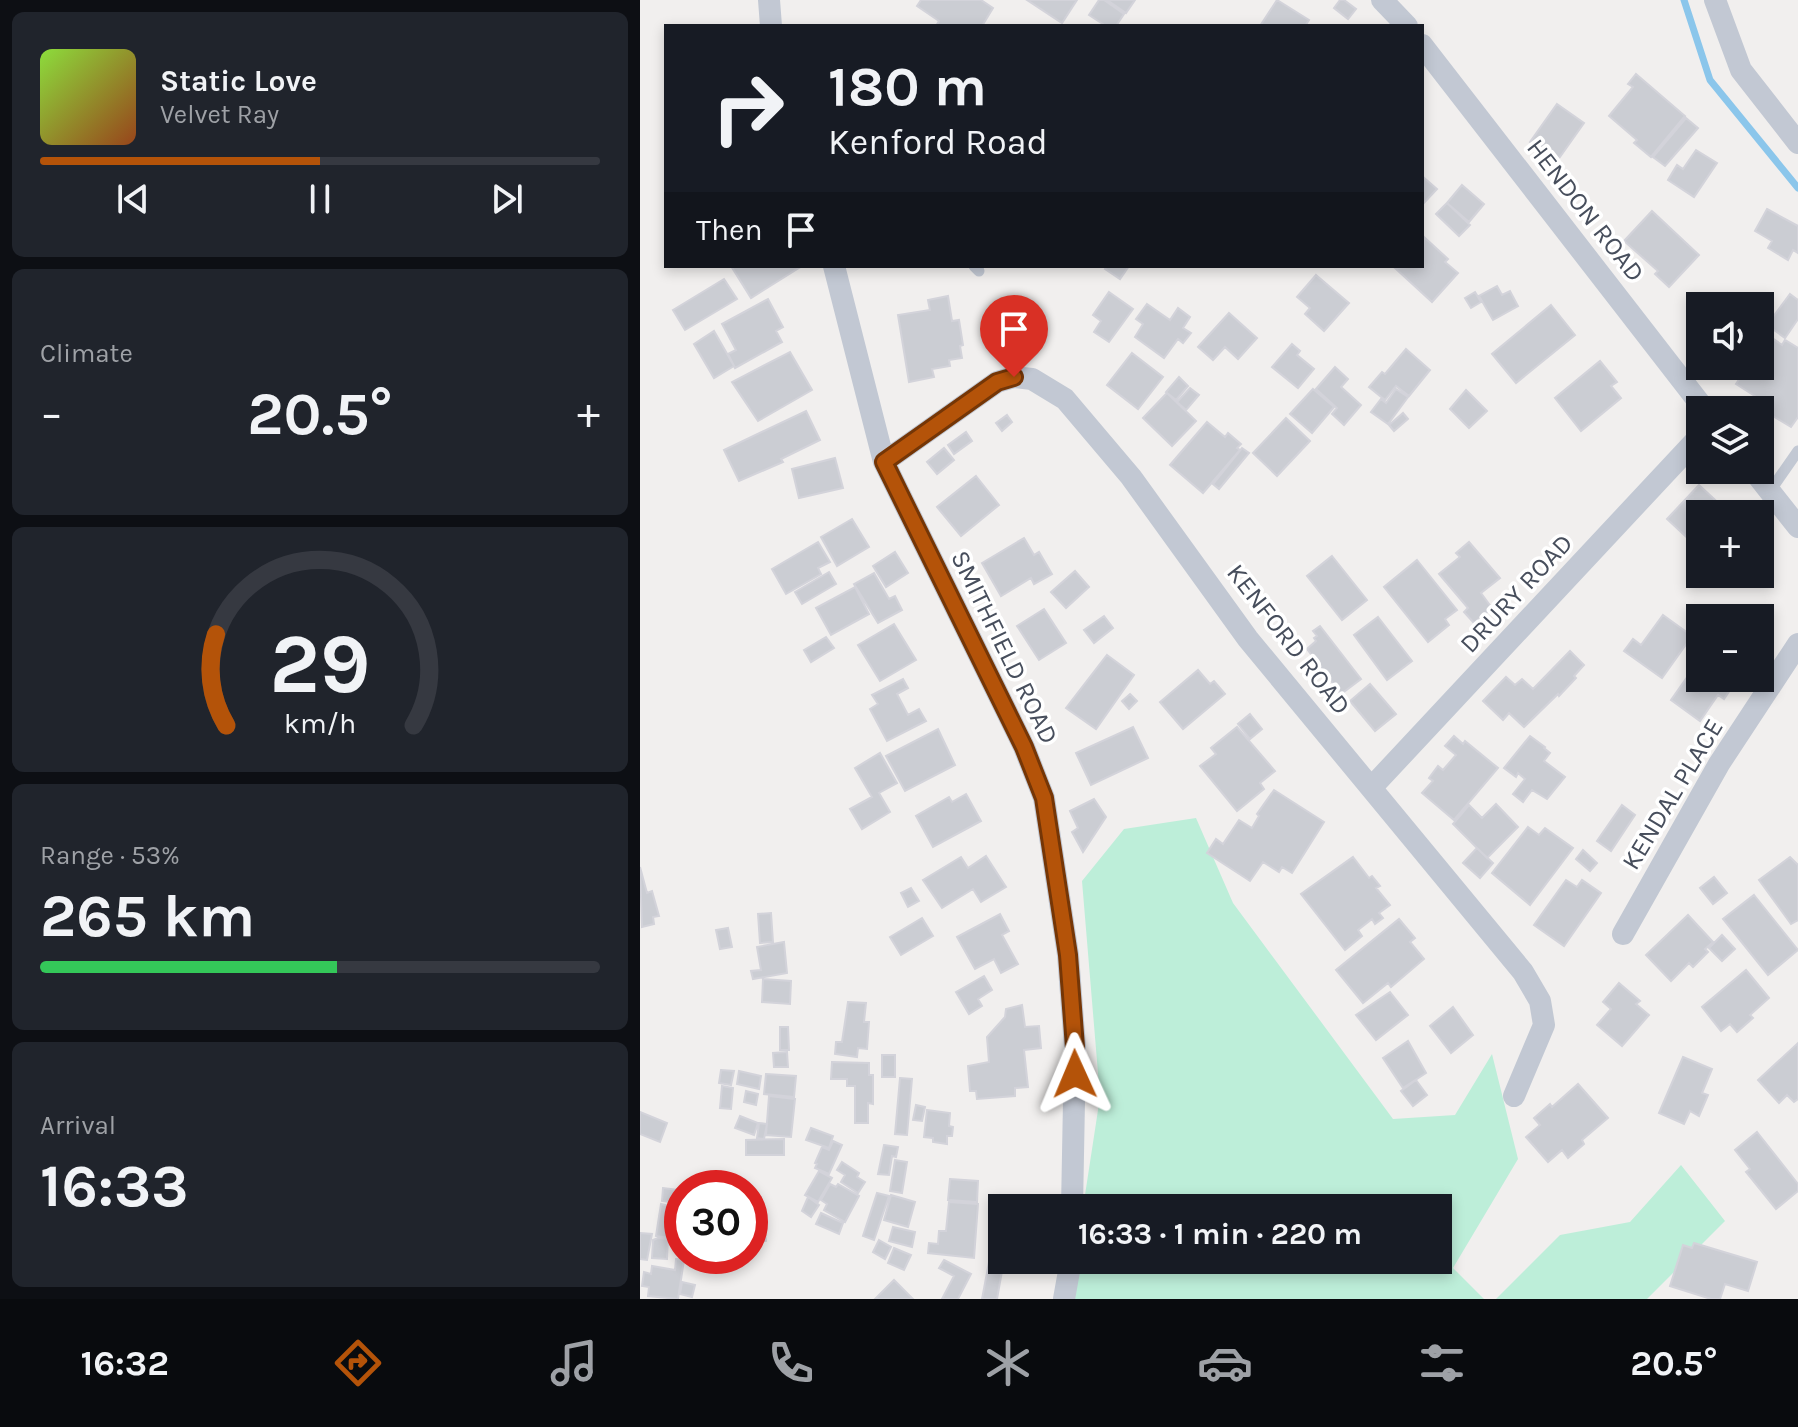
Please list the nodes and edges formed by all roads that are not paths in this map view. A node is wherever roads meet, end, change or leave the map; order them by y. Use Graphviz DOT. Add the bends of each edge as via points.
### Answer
graph roads {
  1 [pos="769,0"];
  2 [pos="1382,0"];
  3 [pos="1715,0"];
  4 [pos="771,24"];
  5 [pos="1405,24"];
  6 [pos="1424,48"];
  7 [pos="1798,143"];
  8 [pos="835,268"];
  9 [pos="1694,396"];
  10 [pos="1686,451"];
  11 [pos="1798,451"];
  12 [pos="884,462"];
  13 [pos="1764,484"];
  14 [pos="1770,491"];
  15 [pos="1798,527"];
  16 [pos="1798,644"];
  17 [pos="1372,787"];
  18 [pos="1623,934"];
  19 [pos="1514,1096"];
  20 [pos="1072,1194"];
  21 [pos="1068,1274"];
  22 [pos="1064,1299"];
  1 -- 4 [label="street"];
  2 -- 5 [label="street"];
  3 -- 7 [label="street" via="1741,70"];
  6 -- 9 [label="street, HENDON ROAD"];
  8 -- 12 [label="street, SMITHFIELD ROAD"];
  10 -- 17 [label="street, DRURY ROAD"];
  11 -- 14 [label="lane"];
  12 -- 17 [label="street, KENFORD ROAD" via="997,382 1032,379 1050,388 1131,477 1248,639"];
  12 -- 20 [label="street, SMITHFIELD ROAD" via="1044,798 1068,955 1075,1047"];
  13 -- 14 [label="street"];
  14 -- 15 [label="street"];
  16 -- 18 [label="street, KENDAL PLACE" via="1719,764"];
  17 -- 19 [label="street, KENFORD ROAD" via="1523,972 1540,1001 1544,1025"];
  21 -- 22 [label="street"];
}
